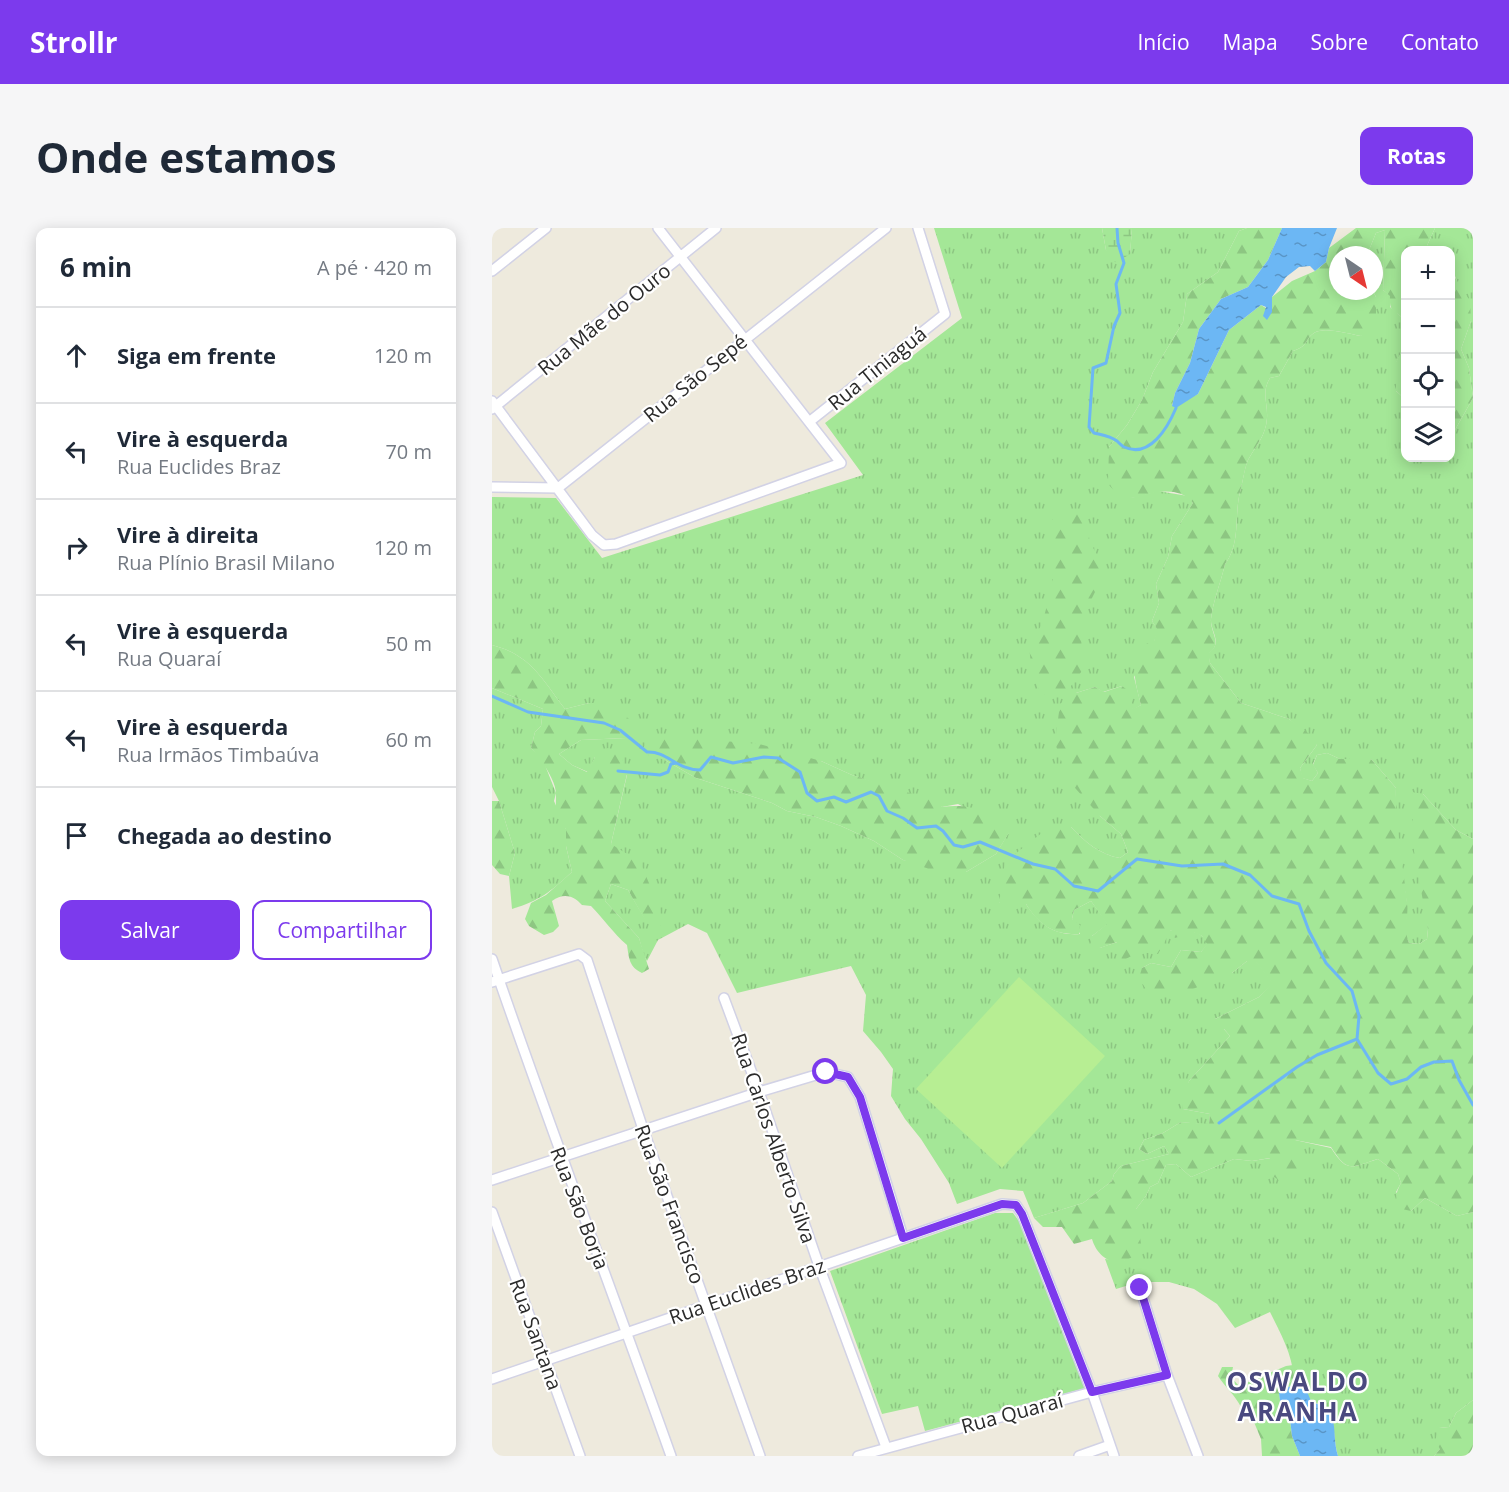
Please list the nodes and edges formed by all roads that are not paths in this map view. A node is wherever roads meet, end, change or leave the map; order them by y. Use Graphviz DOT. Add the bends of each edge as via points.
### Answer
graph roads {
  1 [pos="546,228"];
  2 [pos="658,228"];
  3 [pos="716,228"];
  4 [pos="886,228"];
  5 [pos="918,228"];
  6 [pos="681,257"];
  7 [pos="492,271"];
  8 [pos="744,338"];
  9 [pos="493,406"];
  10 [pos="809,422"];
  11 [pos="492,487"];
  12 [pos="558,488"];
  13 [pos="492,959"];
  14 [pos="496,981"];
  15 [pos="724,998"];
  16 [pos="759,1092"];
  17 [pos="643,1129"];
  18 [pos="561,1156"];
  19 [pos="492,1180"];
  20 [pos="492,1212"];
  21 [pos="903,1238"];
  22 [pos="819,1266"];
  23 [pos="1140,1288"];
  24 [pos="707,1305"];
  25 [pos="627,1332"];
  26 [pos="545,1361"];
  27 [pos="1167,1375"];
  28 [pos="492,1379"];
  29 [pos="1092,1392"];
  30 [pos="1110,1445"];
  31 [pos="886,1447"];
  32 [pos="580,1456"];
  33 [pos="671,1456"];
  34 [pos="760,1456"];
  35 [pos="858,1456"];
  36 [pos="1079,1456"];
  37 [pos="1114,1456"];
  38 [pos="1198,1456"];
  1 -- 7 [label="street"];
  2 -- 6 [label="street"];
  3 -- 6 [label="street, Rua Mãe do Ouro"];
  4 -- 8 [label="street, Rua São Sepé"];
  5 -- 10 [label="street, Rua Tiniaguá" via="945,314"];
  6 -- 8 [label="street"];
  6 -- 9 [label="street, Rua Mãe do Ouro"];
  8 -- 10 [label="street"];
  8 -- 12 [label="street, Rua São Sepé"];
  9 -- 12 [label="street"];
  10 -- 12 [label="street" via="841,464 616,544 599,542"];
  11 -- 12 [label="street"];
  13 -- 14 [label="street, Rua São Borja"];
  14 -- 17 [label="street, Rua São Francisco" via="579,954 587,960"];
  14 -- 18 [label="street, Rua São Borja"];
  15 -- 16 [label="street, Rua Carlos Alberto Silva"];
  16 -- 17 [label="street"];
  16 -- 21 [label="street" via="826,1072 848,1077 860,1097"];
  16 -- 22 [label="street, Rua Carlos Alberto Silva"];
  17 -- 18 [label="street"];
  17 -- 24 [label="street, Rua São Francisco"];
  18 -- 19 [label="street"];
  18 -- 25 [label="street, Rua São Borja"];
  20 -- 26 [label="street, Rua Santana"];
  21 -- 22 [label="street, Rua Euclides Braz"];
  21 -- 29 [label="street, Rua Euclides Braz" via="1002,1204 1016,1205"];
  22 -- 24 [label="street, Rua Euclides Braz"];
  22 -- 31 [label="street, Rua Carlos Alberto Silva"];
  23 -- 27 [label="street"];
  24 -- 25 [label="street, Rua Euclides Braz"];
  24 -- 34 [label="street, Rua São Francisco"];
  25 -- 26 [label="street, Rua Euclides Braz"];
  25 -- 33 [label="street, Rua São Borja"];
  26 -- 28 [label="street, Rua Euclides Braz"];
  26 -- 32 [label="street, Rua Santana"];
  27 -- 29 [label="street, Rua Quaraí"];
  27 -- 38 [label="street"];
  29 -- 30 [label="street"];
  29 -- 31 [label="street, Rua Quaraí"];
  30 -- 36 [label="street"];
  30 -- 37 [label="street"];
  31 -- 35 [label="street, Rua Quaraí"];
}
